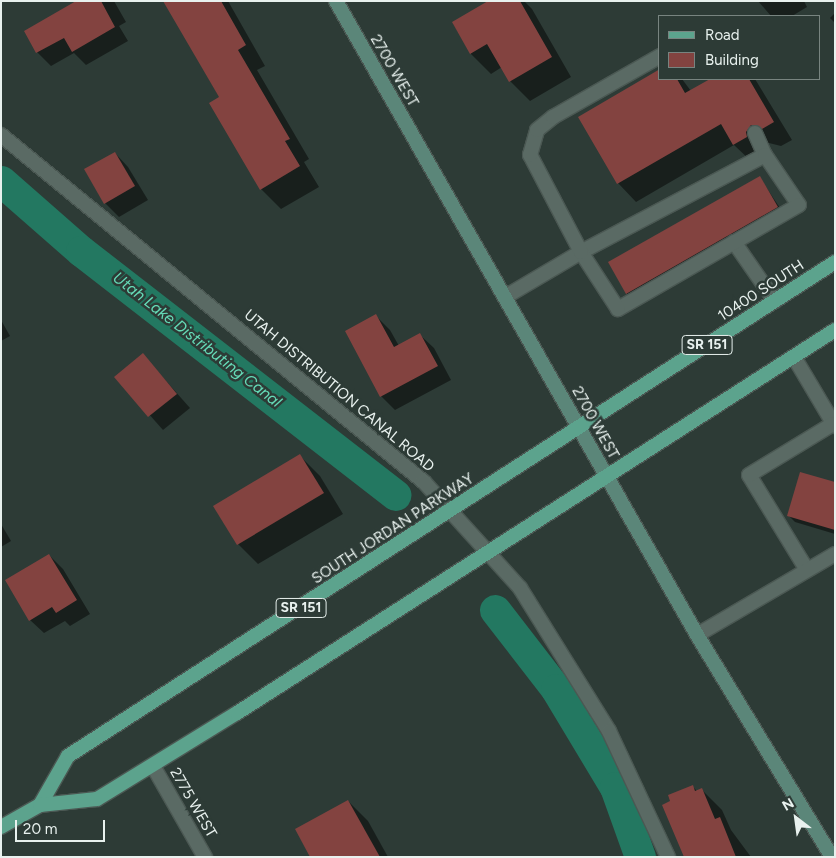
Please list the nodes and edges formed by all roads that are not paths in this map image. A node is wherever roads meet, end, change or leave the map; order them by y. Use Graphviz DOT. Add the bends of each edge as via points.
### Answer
graph roads {
  1 [pos="336,1"];
  2 [pos="658,57"];
  3 [pos="755,133"];
  4 [pos="1,135"];
  5 [pos="764,154"];
  6 [pos="734,242"];
  7 [pos="581,252"];
  8 [pos="835,262"];
  9 [pos="505,297"];
  10 [pos="775,301"];
  11 [pos="835,330"];
  12 [pos="794,357"];
  13 [pos="834,425"];
  14 [pos="579,427"];
  15 [pos="607,476"];
  16 [pos="451,512"];
  17 [pos="487,552"];
  18 [pos="835,554"];
  19 [pos="807,570"];
  20 [pos="697,635"];
  21 [pos="153,766"];
  22 [pos="40,804"];
  23 [pos="1,828"];
  24 [pos="205,857"];
  25 [pos="668,857"];
  26 [pos="832,857"];
  1 -- 9 [label="main road, 2700 WEST"];
  2 -- 7 [label="street" via="553,117 537,130 530,155"];
  3 -- 5 [label="street"];
  4 -- 16 [label="street, UTAH DISTRIBUTION CANAL ROAD" via="424,482"];
  5 -- 6 [label="street" via="799,205"];
  5 -- 7 [label="street"];
  6 -- 7 [label="street" via="618,309"];
  6 -- 10 [label="street"];
  7 -- 9 [label="street"];
  8 -- 10 [label="main road, 10400 SOUTH / SR 151"];
  9 -- 14 [label="main road, 2700 WEST"];
  10 -- 14 [label="main road, 10400 SOUTH / SR 151"];
  11 -- 12 [label="main road, SR 151"];
  12 -- 13 [label="street"];
  12 -- 15 [label="main road, SR 151"];
  13 -- 19 [label="street" via="749,475"];
  14 -- 15 [label="main road, 2700 WEST"];
  14 -- 16 [label="main road, SOUTH JORDAN PARKWAY / SR 151"];
  15 -- 17 [label="main road, SOUTH JORDAN PARKWAY / SR 151"];
  15 -- 20 [label="main road, 2700 WEST"];
  16 -- 17 [label="street, UTAH DISTRIBUTION CANAL ROAD"];
  16 -- 22 [label="main road, SOUTH JORDAN PARKWAY / SR 151" via="68,756"];
  17 -- 21 [label="main road, SOUTH JORDAN PARKWAY / SR 151"];
  17 -- 25 [label="street, UTAH DISTRIBUTION CANAL ROAD" via="520,588 609,732"];
  18 -- 19 [label="street"];
  19 -- 20 [label="street"];
  20 -- 26 [label="main road, 2700 WEST"];
  21 -- 22 [label="main road, SOUTH JORDAN PARKWAY / SR 151" via="97,799"];
  21 -- 24 [label="street, 2775 WEST"];
  22 -- 23 [label="main road, SOUTH JORDAN PARKWAY / SR 151"];
}
